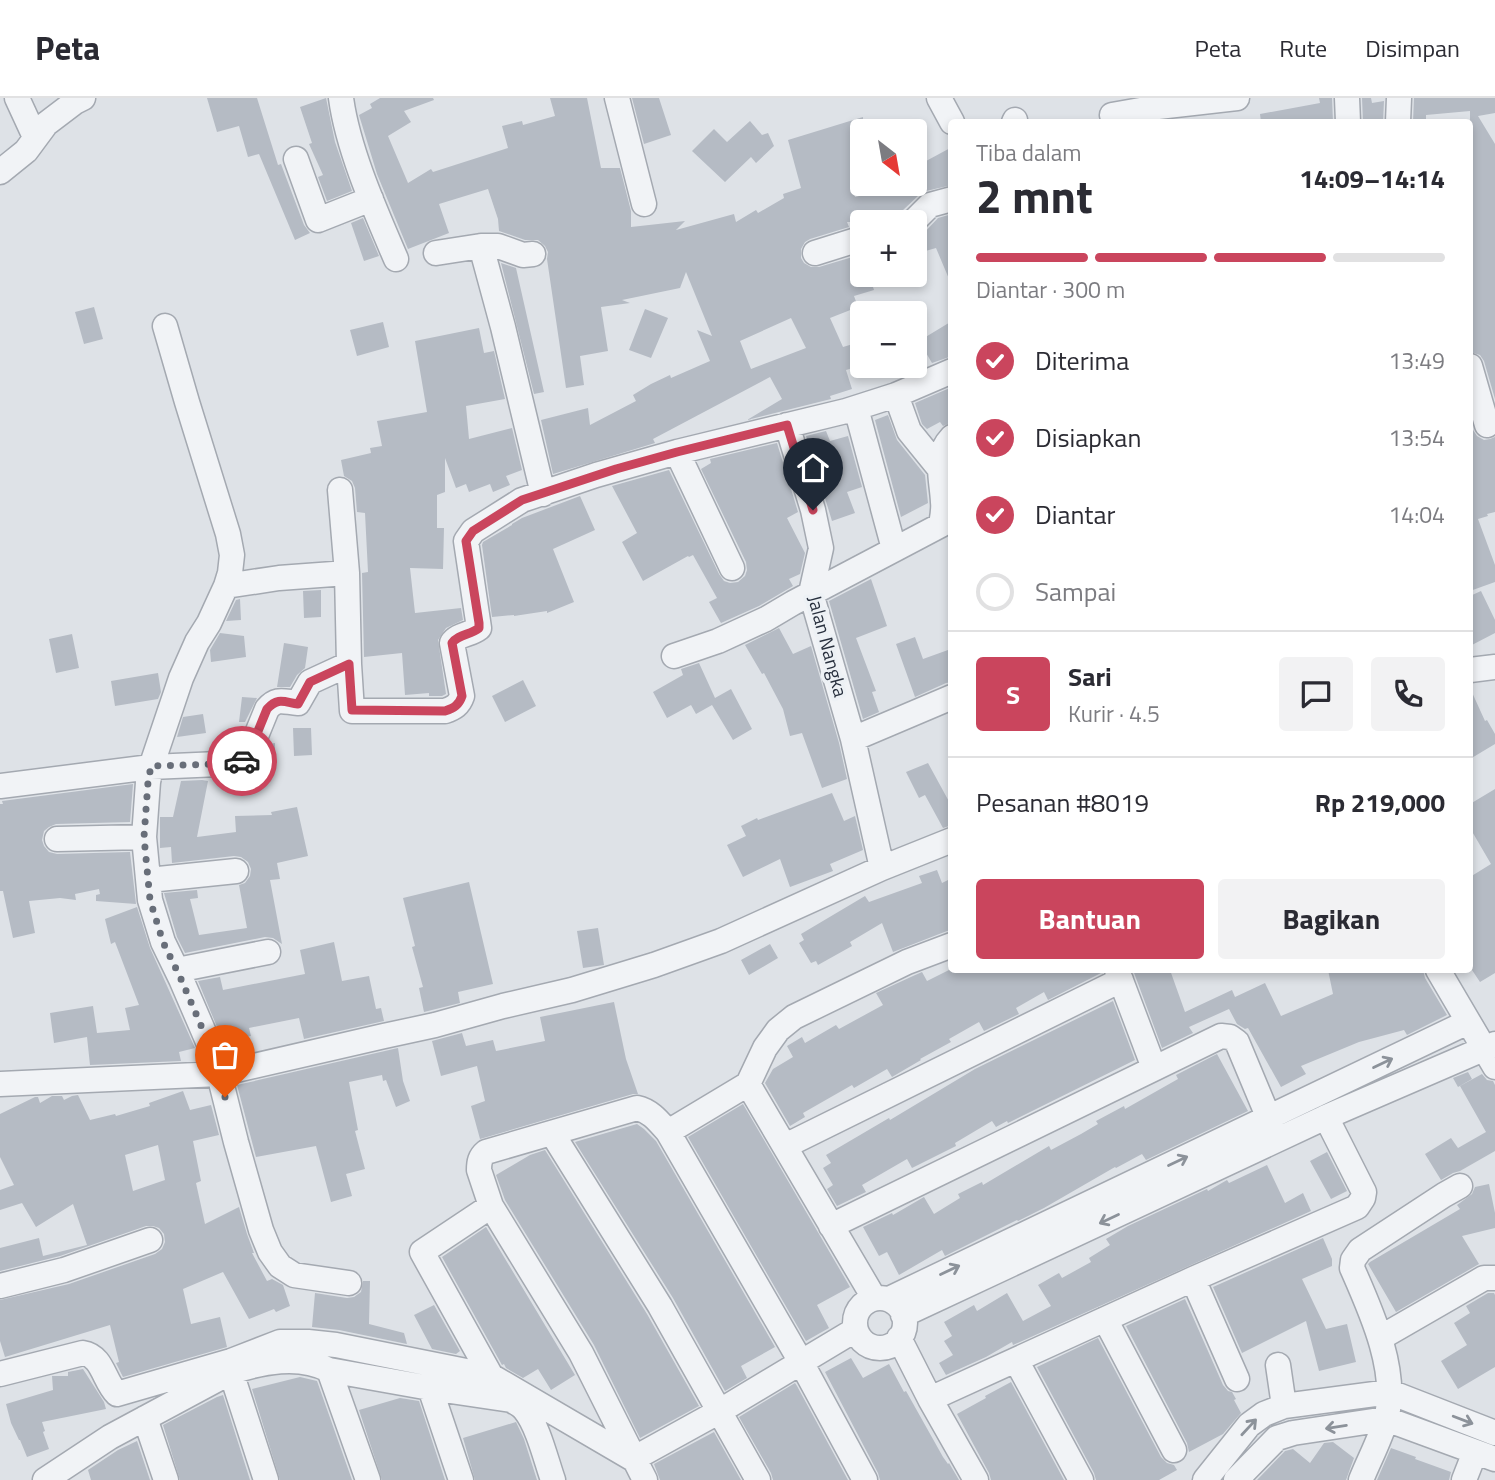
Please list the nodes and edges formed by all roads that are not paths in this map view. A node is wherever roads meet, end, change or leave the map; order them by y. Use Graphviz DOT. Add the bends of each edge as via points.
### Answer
graph roads {
  1 [pos="17,98"];
  2 [pos="34,98"];
  3 [pos="83,98"];
  4 [pos="341,98"];
  5 [pos="617,98"];
  6 [pos="939,98"];
  7 [pos="1237,98"];
  8 [pos="1347,98"];
  9 [pos="1399,98"];
  10 [pos="1112,116"];
  11 [pos="950,119"];
  12 [pos="1348,119"];
  13 [pos="1398,119"];
  14 [pos="40,130"];
  15 [pos="296,159"];
  16 [pos="0,172"];
  17 [pos="371,199"];
  18 [pos="948,200"];
  19 [pos="644,204"];
  20 [pos="925,210"];
  21 [pos="850,242"];
  22 [pos="481,246"];
  23 [pos="436,253"];
  24 [pos="815,253"];
  25 [pos="533,254"];
  26 [pos="396,259"];
  27 [pos="166,326"];
  28 [pos="948,373"];
  29 [pos="1473,376"];
  30 [pos="896,396"];
  31 [pos="856,408"];
  32 [pos="787,425"];
  33 [pos="1487,425"];
  34 [pos="948,441"];
  35 [pos="677,452"];
  36 [pos="939,468"];
  37 [pos="340,490"];
  38 [pos="543,494"];
  39 [pos="894,549"];
  40 [pos="732,568"];
  41 [pos="347,573"];
  42 [pos="226,586"];
  43 [pos="811,593"];
  44 [pos="674,656"];
  45 [pos="349,664"];
  46 [pos="1495,667"];
  47 [pos="1473,670"];
  48 [pos="948,699"];
  49 [pos="853,739"];
  50 [pos="151,766"];
  51 [pos="0,786"];
  52 [pos="144,837"];
  53 [pos="57,839"];
  54 [pos="948,842"];
  55 [pos="882,868"];
  56 [pos="236,871"];
  57 [pos="149,880"];
  58 [pos="948,947"];
  59 [pos="268,952"];
  60 [pos="177,970"];
  61 [pos="1440,973"];
  62 [pos="1119,975"];
  63 [pos="1468,1022"];
  64 [pos="1491,1054"];
  65 [pos="1154,1068"];
  66 [pos="219,1074"];
  67 [pos="0,1084"];
  68 [pos="748,1084"];
  69 [pos="1326,1116"];
  70 [pos="1273,1129"];
  71 [pos="552,1132"];
  72 [pos="668,1132"];
  73 [pos="785,1146"];
  74 [pos="1460,1186"];
  75 [pos="491,1206"];
  76 [pos="831,1226"];
  77 [pos="150,1240"];
  78 [pos="1495,1278"];
  79 [pos="1193,1279"];
  80 [pos="349,1283"];
  81 [pos="0,1286"];
  82 [pos="891,1313"];
  83 [pos="1105,1319"];
  84 [pos="855,1330"];
  85 [pos="1380,1338"];
  86 [pos="1016,1360"];
  87 [pos="801,1362"];
  88 [pos="1278,1365"];
  89 [pos="329,1370"];
  90 [pos="231,1372"];
  91 [pos="0,1374"];
  92 [pos="491,1376"];
  93 [pos="1237,1379"];
  94 [pos="430,1388"];
  95 [pos="1390,1392"];
  96 [pos="930,1399"];
  97 [pos="1284,1406"];
  98 [pos="719,1410"];
  99 [pos="145,1418"];
  100 [pos="1386,1419"];
  101 [pos="1495,1433"];
  102 [pos="1174,1450"];
  103 [pos="1485,1456"];
  104 [pos="639,1469"];
  105 [pos="53,1478"];
  106 [pos="166,1480"];
  107 [pos="265,1480"];
  108 [pos="368,1480"];
  109 [pos="461,1480"];
  110 [pos="553,1480"];
  111 [pos="758,1480"];
  112 [pos="865,1480"];
  113 [pos="976,1480"];
  114 [pos="1081,1480"];
  115 [pos="1205,1480"];
  116 [pos="1236,1480"];
  117 [pos="1361,1480"];
  118 [pos="1464,1480"];
  1 -- 14 [label="street"];
  2 -- 14 [label="street"];
  3 -- 14 [label="street"];
  4 -- 17 [label="street"];
  5 -- 19 [label="street"];
  6 -- 11 [label="street"];
  7 -- 10 [label="street"];
  8 -- 12 [label="street"];
  9 -- 13 [label="street"];
  14 -- 16 [label="street" via="26,151"];
  15 -- 17 [label="street" via="318,220"];
  17 -- 26 [label="street"];
  18 -- 20 [label="street"];
  21 -- 24 [label="street"];
  22 -- 23 [label="street"];
  22 -- 25 [label="street"];
  22 -- 38 [label="street"];
  27 -- 42 [label="street" via="228,534 232,555"];
  28 -- 30 [label="street"];
  29 -- 33 [label="street"];
  30 -- 31 [label="street"];
  30 -- 36 [label="street" via="909,431"];
  31 -- 32 [label="street"];
  31 -- 39 [label="street"];
  32 -- 35 [label="street"];
  32 -- 43 [label="street, Jalan Nangka" via="821,548"];
  34 -- 36 [label="street"];
  35 -- 38 [label="street"];
  35 -- 40 [label="street"];
  36 -- 39 [label="street" via="944,504 941,525"];
  37 -- 41 [label="street"];
  38 -- 45 [label="street" via="512,506 473,531 466,541 479,628 452,643 460,702 445,711 352,710"];
  39 -- 43 [label="street"];
  41 -- 42 [label="street"];
  41 -- 45 [label="street"];
  42 -- 50 [label="street" via="181,678"];
  43 -- 44 [label="street" via="738,633"];
  43 -- 49 [label="street, Jalan Nangka"];
  45 -- 50 [label="street" via="310,682 298,704 279,700 271,704 244,760"];
  46 -- 47 [label="street"];
  48 -- 49 [label="street"];
  49 -- 55 [label="street, Jalan Nangka"];
  50 -- 51 [label="street"];
  50 -- 52 [label="street"];
  52 -- 53 [label="street"];
  52 -- 57 [label="street"];
  54 -- 55 [label="street"];
  55 -- 66 [label="street" via="654,965 435,1025"];
  56 -- 57 [label="street"];
  57 -- 60 [label="street" via="163,942"];
  58 -- 68 [label="street" via="794,1017 765,1048"];
  59 -- 60 [label="street"];
  60 -- 66 [label="street"];
  61 -- 63 [label="street"];
  62 -- 65 [label="street"];
  62 -- 73 [label="street"];
  63 -- 64 [label="street"];
  70 -- 63 [label="street, one-way"];
  64 -- 69 [label="street"];
  65 -- 70 [label="street" via="1221,1036 1230,1037 1237,1042"];
  65 -- 76 [label="street"];
  66 -- 67 [label="street"];
  66 -- 80 [label="street" via="270,1252 294,1275"];
  68 -- 72 [label="street"];
  68 -- 73 [label="street"];
  69 -- 70 [label="street"];
  69 -- 79 [label="street" via="1362,1186 1363,1199 1357,1207"];
  70 -- 82 [label="street"];
  71 -- 72 [label="street" via="637,1108 652,1115"];
  71 -- 75 [label="street" via="481,1156 479,1170"];
  71 -- 98 [label="street"];
  72 -- 87 [label="street"];
  73 -- 76 [label="street"];
  74 -- 85 [label="street" via="1355,1255 1352,1268"];
  75 -- 92 [label="street" via="422,1252"];
  75 -- 104 [label="street" via="581,1353"];
  76 -- 82 [label="street"];
  77 -- 81 [label="street" via="78,1266"];
  78 -- 85 [label="street" via="1484,1278"];
  79 -- 83 [label="street"];
  79 -- 93 [label="street"];
  82 -- 84 [label="street" via="862,1305 855,1317"];
  82 -- 84 [label="street" via="888,1346 875,1347"];
  82 -- 96 [label="street"];
  83 -- 86 [label="street"];
  83 -- 102 [label="street"];
  84 -- 87 [label="street"];
  85 -- 95 [label="street"];
  86 -- 96 [label="street"];
  86 -- 114 [label="street"];
  87 -- 98 [label="street"];
  87 -- 112 [label="street"];
  88 -- 97 [label="street"];
  89 -- 90 [label="street" via="303,1361"];
  89 -- 94 [label="street"];
  89 -- 108 [label="street"];
  90 -- 99 [label="street"];
  90 -- 107 [label="street"];
  91 -- 92 [label="street" via="89,1353 117,1394 281,1342 308,1342"];
  92 -- 104 [label="street"];
  94 -- 109 [label="street"];
  94 -- 110 [label="street" via="519,1404 533,1424"];
  95 -- 97 [label="street"];
  95 -- 100 [label="street"];
  95 -- 101 [label="street, one-way"];
  96 -- 113 [label="street"];
  115 -- 97 [label="street, one-way" via="1249,1425"];
  98 -- 104 [label="street"];
  98 -- 111 [label="street"];
  99 -- 105 [label="street"];
  99 -- 106 [label="street"];
  100 -- 103 [label="street"];
  100 -- 116 [label="street, one-way" via="1277,1438"];
  100 -- 117 [label="street"];
  103 -- 118 [label="street"];
}
